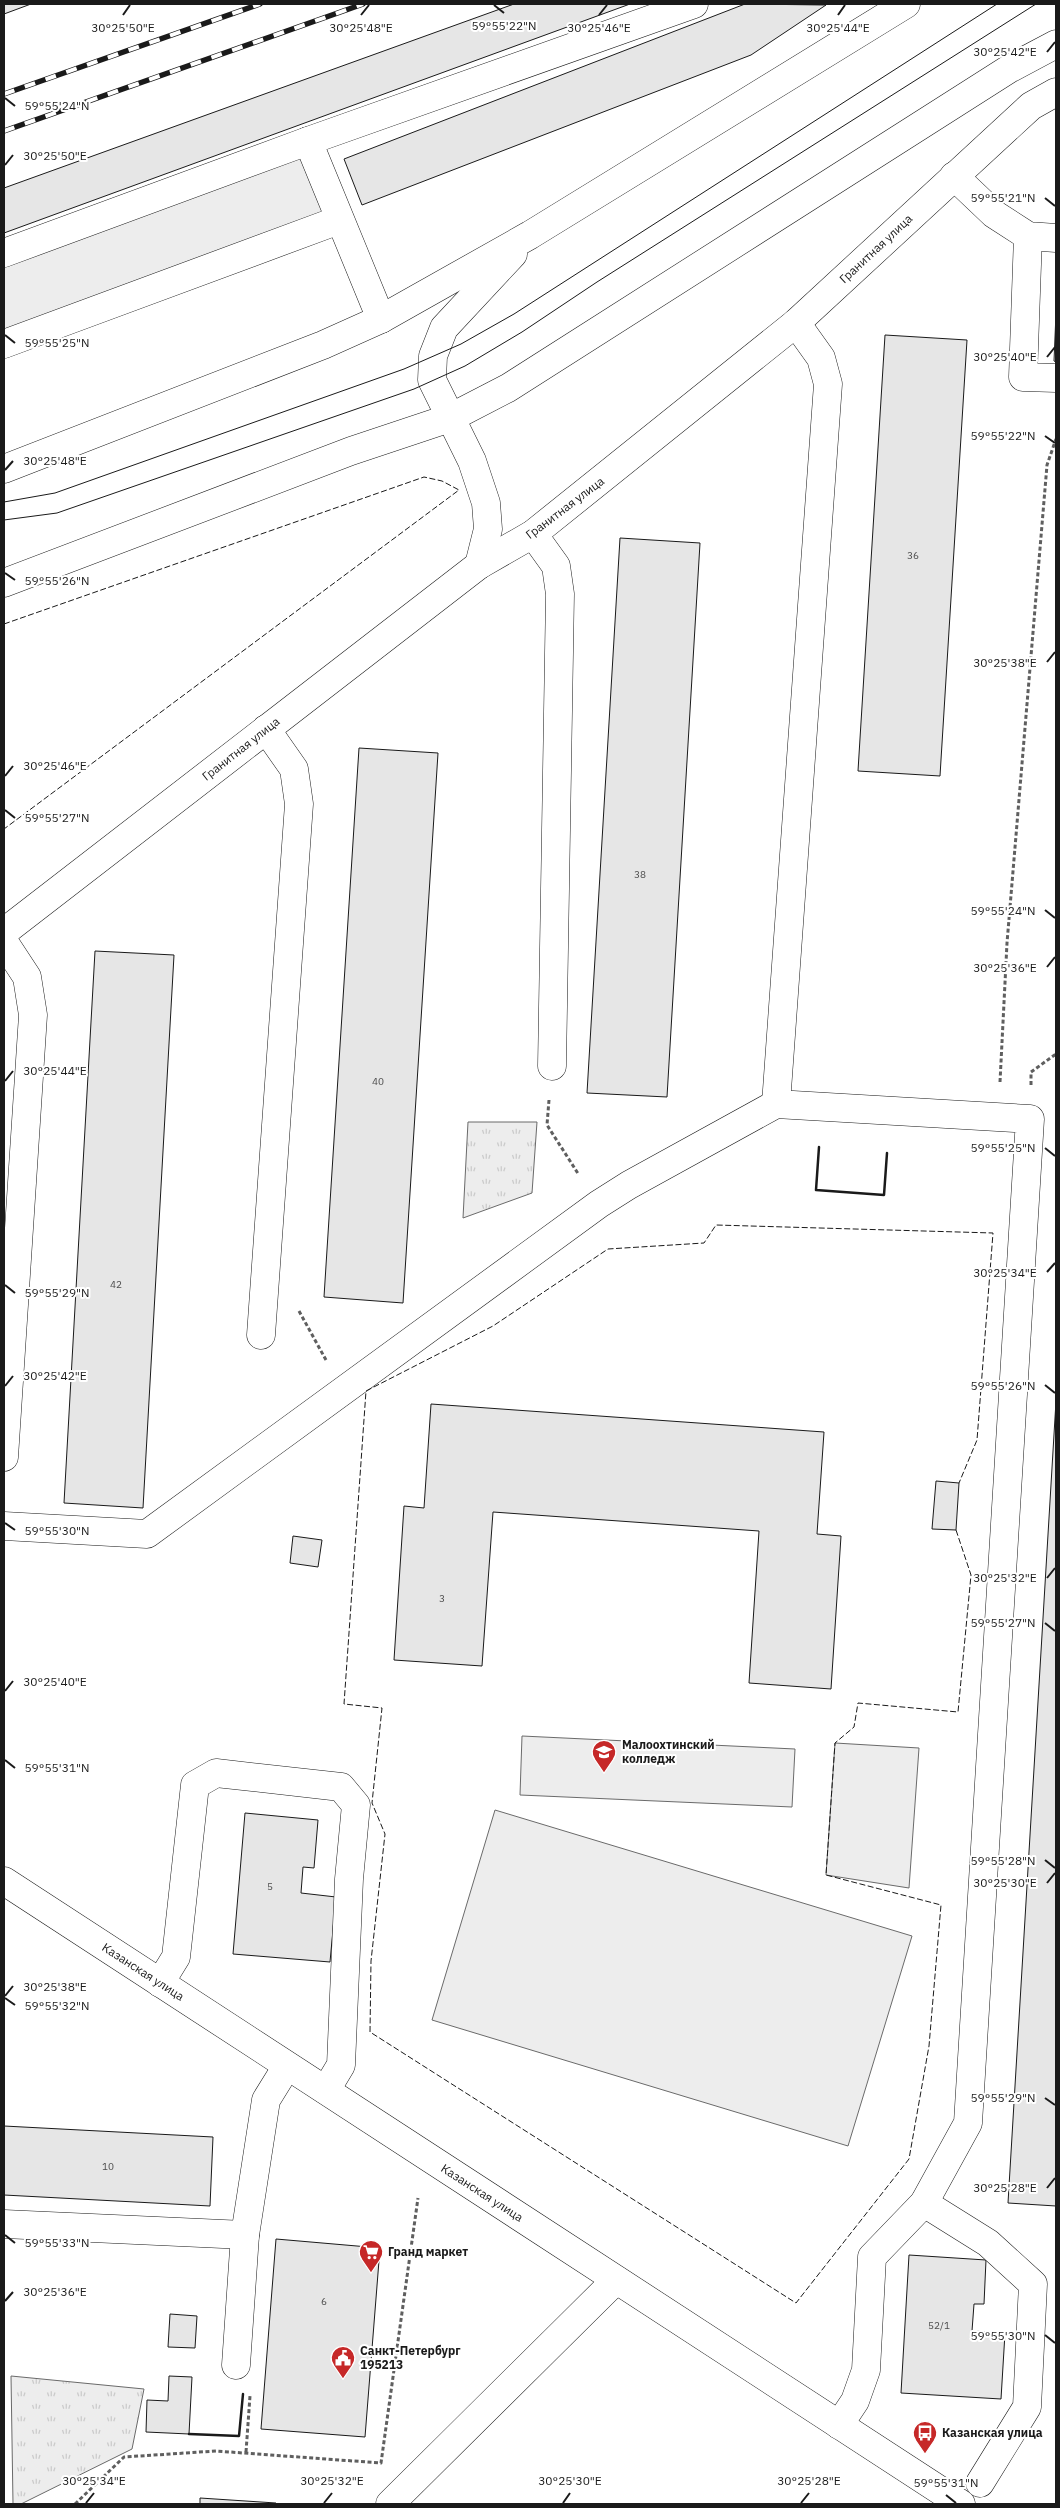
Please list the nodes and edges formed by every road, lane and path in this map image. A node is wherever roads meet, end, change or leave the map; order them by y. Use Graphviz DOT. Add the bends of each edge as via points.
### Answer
graph roads {
  1 [pos="694,4"];
  2 [pos="888,8"];
  3 [pos="1056,44"];
  4 [pos="1009,69"];
  5 [pos="1056,92"];
  6 [pos="1031,106"];
  7 [pos="308,141"];
  8 [pos="954,176"];
  9 [pos="340,220"];
  10 [pos="530,235"];
  11 [pos="1028,236"];
  12 [pos="1056,238"];
  13 [pos="4,253"];
  14 [pos="381,319"];
  15 [pos="796,323"];
  16 [pos="4,344"];
  17 [pos="1056,378"];
  18 [pos="450,418"];
  19 [pos="1056,439"];
  20 [pos="4,469"];
  21 [pos="533,534"];
  22 [pos="479,565"];
  23 [pos="4,583"];
  24 [pos="266,730"];
  25 [pos="4,932"];
  26 [pos="4,942"];
  27 [pos="552,1066"];
  28 [pos="776,1104"];
  29 [pos="998,1118"];
  30 [pos="599,1204"];
  31 [pos="296,1306"];
  32 [pos="261,1335"];
  33 [pos="343,1391"];
  34 [pos="4,1457"];
  35 [pos="4,1526"];
  36 [pos="4,1881"];
  37 [pos="160,1983"];
  38 [pos="287,2066"];
  39 [pos="326,2090"];
  40 [pos="418,2198"];
  41 [pos="924,2203"];
  42 [pos="4,2224"];
  43 [pos="245,2235"];
  44 [pos="616,2280"];
  45 [pos="236,2364"];
  46 [pos="840,2425"];
  47 [pos="246,2452"];
  48 [pos="980,2483"];
  49 [pos="955,2503"];
  50 [pos="75,2504"];
  51 [pos="390,2504"];
  1 -- 7 [label="street"];
  2 -- 10 [label="street"];
  3 -- 4 [label="street"];
  4 -- 6 [label="street"];
  4 -- 18 [label="street" via="508,388"];
  5 -- 6 [label="street, Гранитная улица"];
  6 -- 8 [label="street, Гранитная улица"];
  7 -- 9 [label="street"];
  7 -- 13 [label="street"];
  8 -- 11 [label="street" via="994,214"];
  8 -- 15 [label="street, Гранитная улица"];
  9 -- 14 [label="street"];
  9 -- 16 [label="street"];
  10 -- 14 [label="street"];
  10 -- 18 [label="street" via="444,328 433,356 432,380"];
  11 -- 12 [label="street"];
  11 -- 17 [label="street" via="1022,377"];
  14 -- 20 [label="street" via="323,345"];
  15 -- 21 [label="street, Гранитная улица"];
  15 -- 28 [label="street" via="821,358 828,384"];
  18 -- 22 [label="street" via="472,461 486,503 488,529"];
  18 -- 23 [label="street" via="342,455"];
  19 -- 29 [label="path" via="1047,465 1007,943"];
  21 -- 22 [label="street, Гранитная улица"];
  21 -- 27 [label="street" via="556,566 560,594"];
  22 -- 24 [label="street, Гранитная улица"];
  24 -- 25 [label="street, Гранитная улица"];
  24 -- 32 [label="street" via="294,769 299,804"];
  26 -- 34 [label="street" via="27,977 33,1015"];
  27 -- 30 [label="path" via="547,1125"];
  28 -- 29 [label="street"];
  28 -- 30 [label="street"];
  29 -- 41 [label="street" via="1030,1119 968,2123"];
  30 -- 33 [label="street"];
  31 -- 33 [label="path"];
  33 -- 35 [label="street" via="147,1534"];
  36 -- 37 [label="street, Казанская улица"];
  37 -- 38 [label="street, Казанская улица"];
  37 -- 39 [label="street" via="176,1957 195,1785 216,1773 341,1787 356,1805 341,2065"];
  38 -- 39 [label="street, Казанская улица"];
  38 -- 43 [label="street" via="266,2100"];
  39 -- 44 [label="street, Казанская улица"];
  40 -- 47 [label="path" via="381,2463"];
  41 -- 46 [label="street" via="872,2257 866,2370 855,2401"];
  41 -- 48 [label="street" via="988,2243 1033,2284 1027,2407"];
  42 -- 43 [label="street"];
  43 -- 45 [label="street"];
  44 -- 46 [label="street, Казанская улица"];
  44 -- 51 [label="street"];
  45 -- 47 [label="path" via="251,2392"];
  46 -- 49 [label="street, Казанская улица"];
  47 -- 50 [label="path" via="124,2457"];
}
